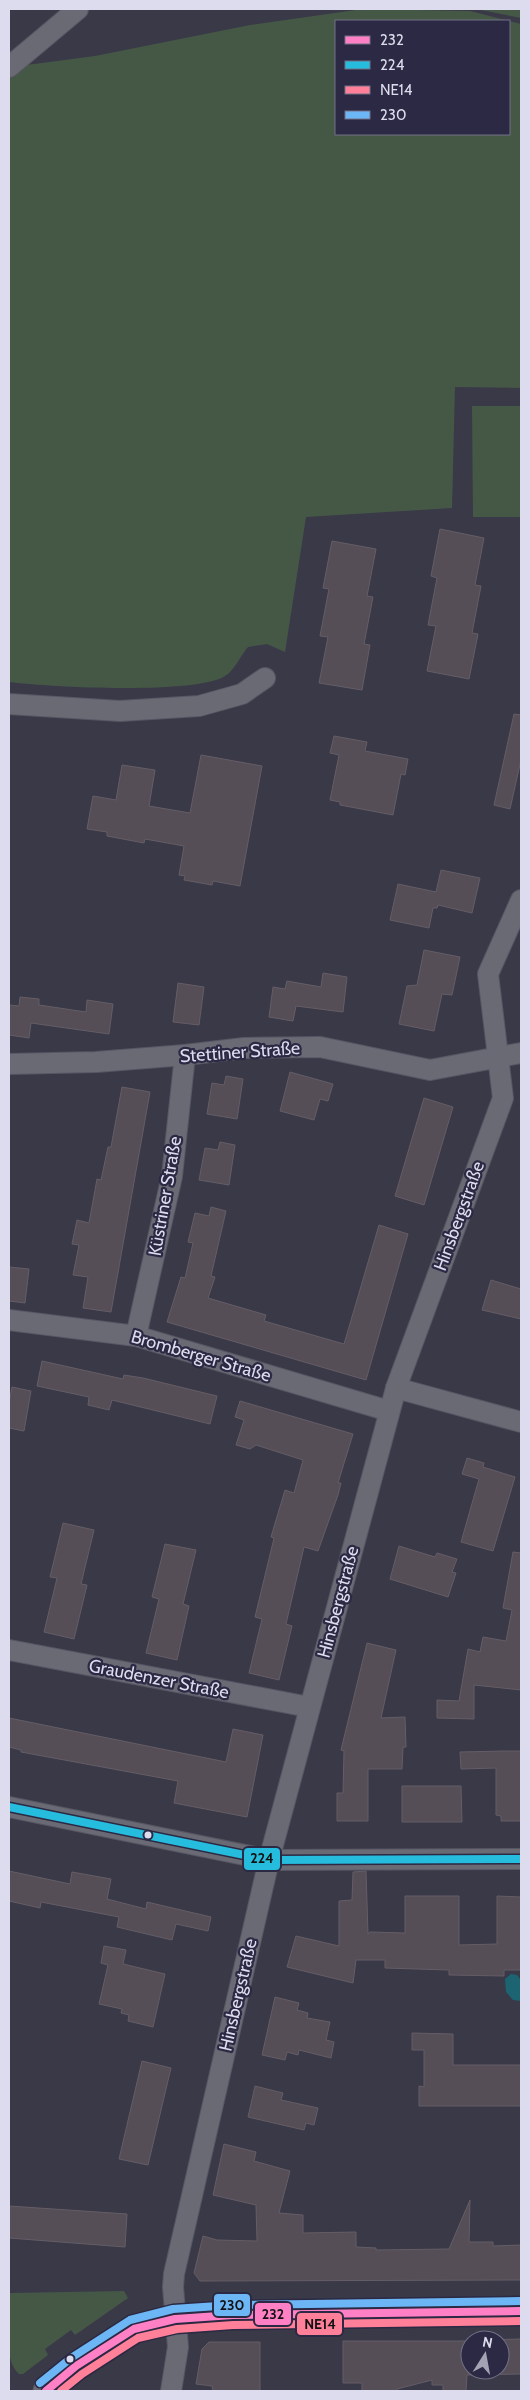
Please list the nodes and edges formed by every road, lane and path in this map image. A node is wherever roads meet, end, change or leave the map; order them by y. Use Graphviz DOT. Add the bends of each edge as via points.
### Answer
graph roads {
  1 [pos="78,9"];
  2 [pos="12,60"];
  3 [pos="265,678"];
  4 [pos="9,704"];
  5 [pos="521,900"];
  6 [pos="521,1053"];
  7 [pos="185,1055"];
  8 [pos="498,1058"];
  9 [pos="9,1064"];
  10 [pos="9,1320"];
  11 [pos="136,1336"];
  12 [pos="396,1388"];
  13 [pos="389,1411"];
  14 [pos="521,1422"];
  15 [pos="9,1650"];
  16 [pos="309,1707"];
  17 [pos="9,1807"];
  18 [pos="521,1859"];
  19 [pos="270,1860"];
  20 [pos="521,2310"];
  21 [pos="175,2319"];
  22 [pos="46,2391"];
  23 [pos="171,2391"];
  1 -- 2 [label="street"];
  3 -- 4 [label="street" via="242,694 199,706 120,711"];
  5 -- 8 [label="street, Hinsbergstraße" via="488,974"];
  6 -- 8 [label="street, Stettiner Straße"];
  7 -- 8 [label="street, Stettiner Straße" via="244,1048 320,1047 430,1070"];
  7 -- 9 [label="street, Stettiner Straße"];
  7 -- 11 [label="street, Küstriner Straße" via="172,1176"];
  8 -- 12 [label="street, Hinsbergstraße" via="503,1098"];
  10 -- 11 [label="street, Bromberger Straße"];
  11 -- 13 [label="street, Bromberger Straße"];
  12 -- 13 [label="street, Hinsbergstraße"];
  12 -- 14 [label="street"];
  13 -- 16 [label="street, Hinsbergstraße"];
  15 -- 16 [label="street, Graudenzer Straße"];
  16 -- 19 [label="street, Hinsbergstraße"];
  17 -- 19 [label="street"];
  18 -- 19 [label="street"];
  19 -- 21 [label="street, Hinsbergstraße" via="174,2274"];
  20 -- 21 [label="street"];
  21 -- 22 [label="street" via="134,2329 82,2362"];
  21 -- 23 [label="street, Hinsbergstraße" via="178,2356"];
}
